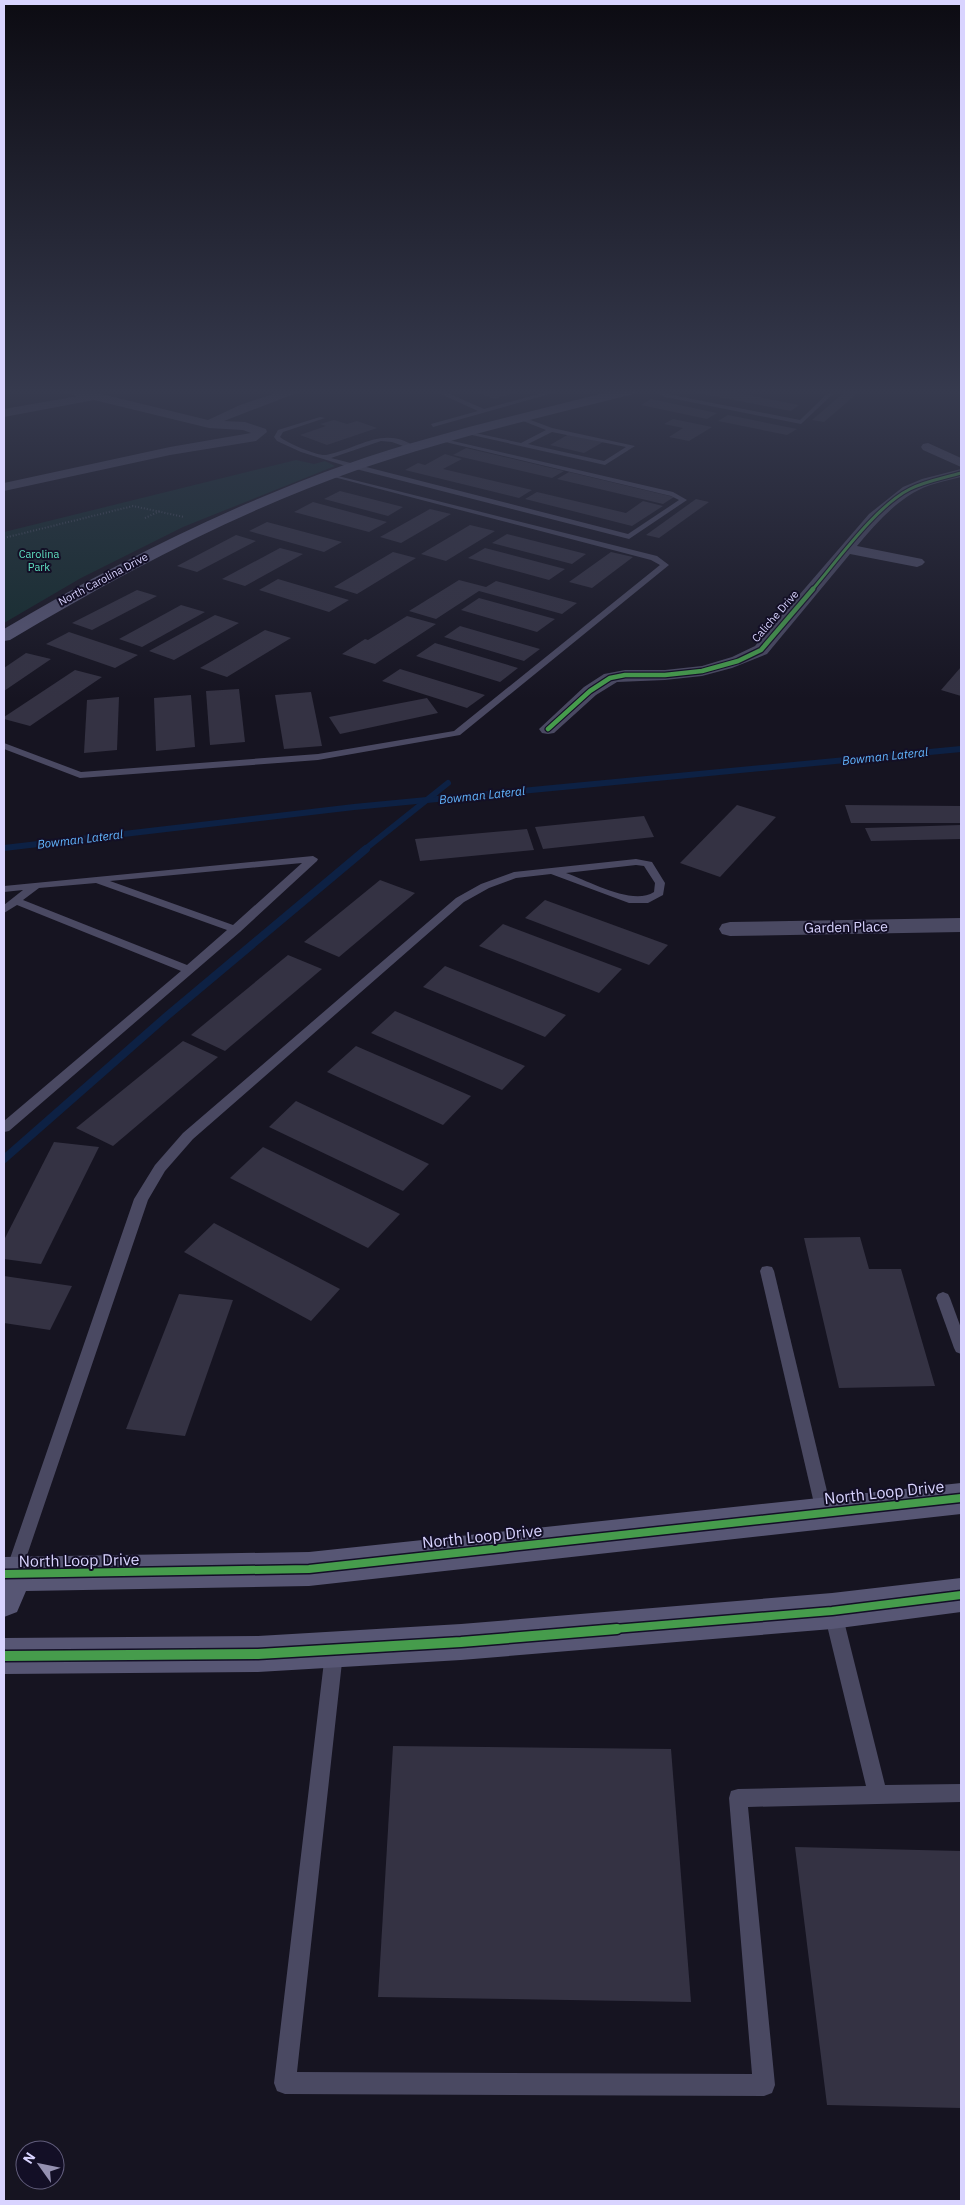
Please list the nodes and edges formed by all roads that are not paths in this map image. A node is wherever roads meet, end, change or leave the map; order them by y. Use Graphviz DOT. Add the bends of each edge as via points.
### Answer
graph roads {
  1 [pos="288,493"];
  2 [pos="401,493"];
  3 [pos="456,493"];
  4 [pos="668,493"];
  5 [pos="904,493"];
  6 [pos="846,549"];
  7 [pos="917,562"];
  8 [pos="4,636"];
  9 [pos="548,729"];
  10 [pos="4,746"];
  11 [pos="552,871"];
  12 [pos="95,880"];
  13 [pos="36,885"];
  14 [pos="4,889"];
  15 [pos="15,901"];
  16 [pos="4,910"];
  17 [pos="961,925"];
  18 [pos="730,928"];
  19 [pos="236,930"];
  20 [pos="189,970"];
  21 [pos="4,1128"];
  22 [pos="768,1271"];
  23 [pos="943,1298"];
  24 [pos="961,1348"];
  25 [pos="961,1498"];
  26 [pos="824,1512"];
  27 [pos="7,1583"];
  28 [pos="961,1595"];
  29 [pos="832,1611"];
  30 [pos="334,1649"];
  31 [pos="4,1656"];
  32 [pos="961,1793"];
  33 [pos="878,1795"];
  1 -- 8 [label="main road, North Carolina Drive" via="143,557"];
  2 -- 10 [label="lane" via="654,558 665,565 457,733 318,757 80,775"];
  3 -- 4 [label="lane" via="629,537 684,500"];
  5 -- 6 [label="street, Caliche Drive" via="874,517"];
  6 -- 7 [label="street"];
  6 -- 9 [label="street, Caliche Drive" via="760,650 742,660 712,669 605,680"];
  11 -- 11 [label="lane" via="636,862 648,864 660,883 659,893 648,900 629,900"];
  11 -- 27 [label="lane" via="514,875 460,900 188,1136 160,1168 141,1199"];
  12 -- 13 [label="lane"];
  12 -- 19 [label="lane"];
  12 -- 19 [label="lane" via="312,859"];
  13 -- 14 [label="lane"];
  13 -- 15 [label="lane"];
  15 -- 16 [label="lane"];
  15 -- 20 [label="lane"];
  17 -- 18 [label="street, Garden Place"];
  19 -- 20 [label="lane"];
  20 -- 21 [label="lane"];
  22 -- 26 [label="lane"];
  23 -- 24 [label="lane"];
  25 -- 26 [label="main road, North Loop Drive"];
  26 -- 27 [label="main road, North Loop Drive" via="309,1569"];
  28 -- 29 [label="main road"];
  29 -- 30 [label="main road" via="460,1642"];
  29 -- 33 [label="lane"];
  30 -- 31 [label="main road" via="258,1654"];
  30 -- 33 [label="lane" via="285,2083 764,2085 738,1798"];
  32 -- 33 [label="lane"];
}
